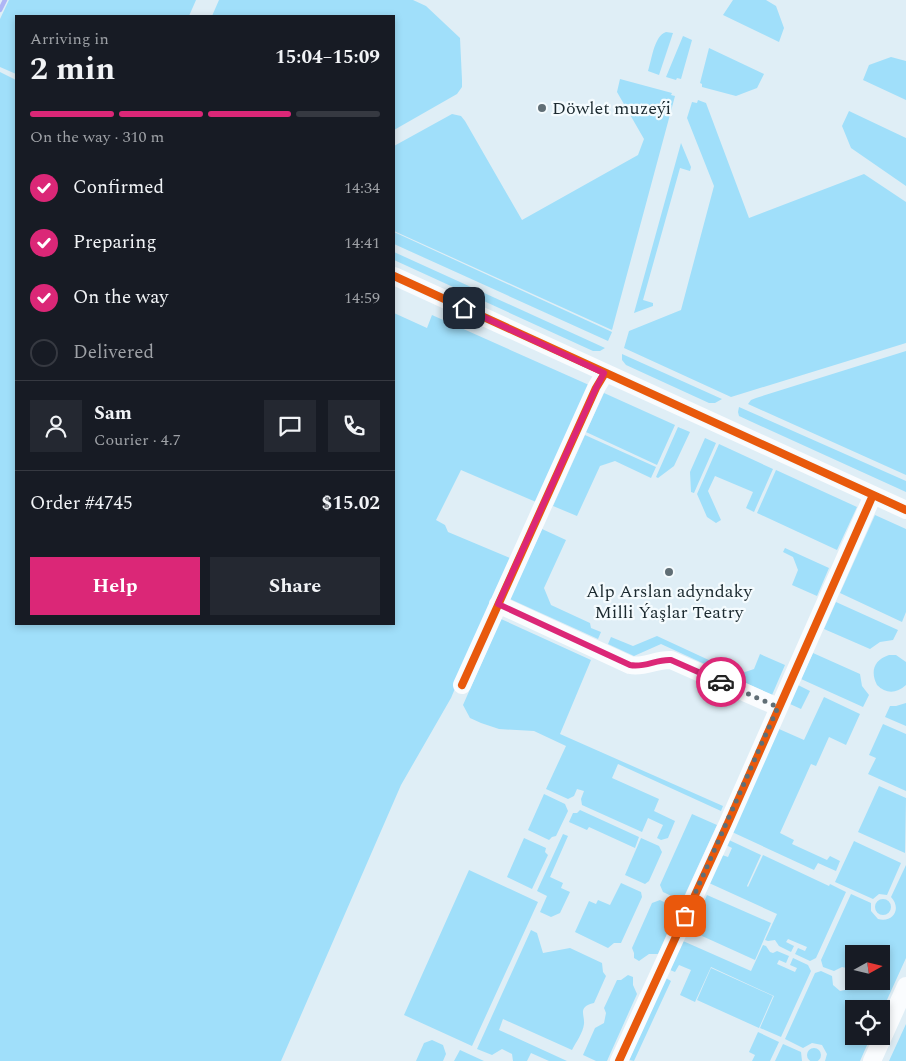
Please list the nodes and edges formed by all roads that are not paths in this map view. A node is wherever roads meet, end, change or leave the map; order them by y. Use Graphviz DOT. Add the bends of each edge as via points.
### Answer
graph roads {
  1 [pos="395,276"];
  2 [pos="604,373"];
  3 [pos="873,495"];
  4 [pos="906,510"];
  5 [pos="498,604"];
  6 [pos="462,685"];
  7 [pos="778,707"];
  8 [pos="906,986"];
  9 [pos="619,1061"];
  10 [pos="872,1061"];
  1 -- 2 [label="street"];
  2 -- 3 [label="street"];
  2 -- 5 [label="street"];
  3 -- 4 [label="street"];
  3 -- 7 [label="street"];
  5 -- 6 [label="street"];
  5 -- 7 [label="street" via="630,665 639,667 662,659 671,660"];
  7 -- 9 [label="street"];
  8 -- 10 [label="street"];
}
